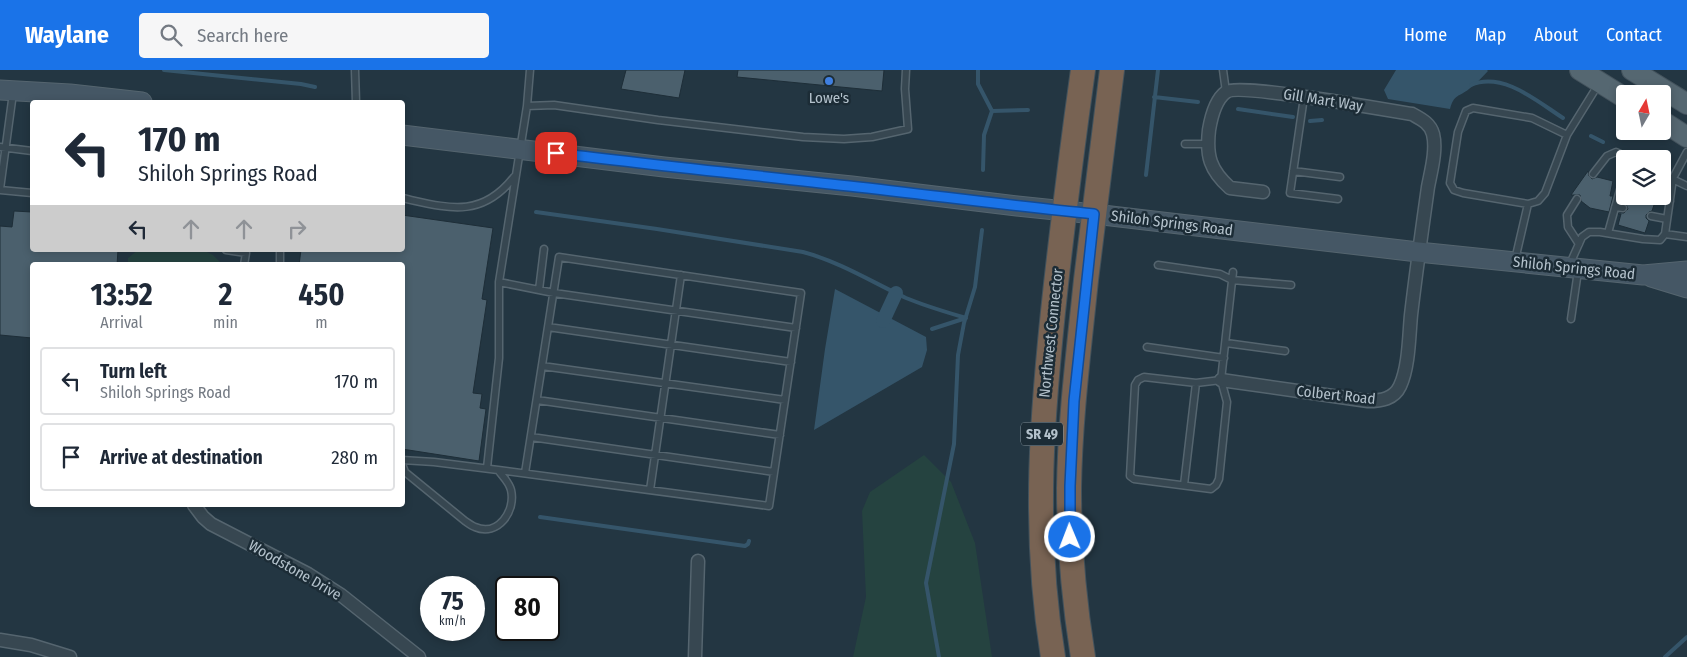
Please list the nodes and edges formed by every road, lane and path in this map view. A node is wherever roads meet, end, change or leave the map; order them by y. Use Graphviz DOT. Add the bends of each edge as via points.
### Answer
graph roads {
  1 [pos="355,70"];
  2 [pos="530,70"];
  3 [pos="906,70"];
  4 [pos="1083,70"];
  5 [pos="1112,70"];
  6 [pos="1223,70"];
  7 [pos="1580,70"];
  8 [pos="1632,70"];
  9 [pos="1600,82"];
  10 [pos="7,91"];
  11 [pos="1226,92"];
  12 [pos="1616,92"];
  13 [pos="1304,98"];
  14 [pos="124,100"];
  15 [pos="356,100"];
  16 [pos="1687,104"];
  17 [pos="527,106"];
  18 [pos="1671,127"];
  19 [pos="1567,135"];
  20 [pos="407,137"];
  21 [pos="1687,137"];
  22 [pos="1185,144"];
  23 [pos="1208,144"];
  24 [pos="3,148"];
  25 [pos="520,149"];
  26 [pos="30,151"];
  27 [pos="1616,152"];
  28 [pos="1687,152"];
  29 [pos="1293,170"];
  30 [pos="1593,174"];
  31 [pos="515,176"];
  32 [pos="1340,177"];
  33 [pos="1673,178"];
  34 [pos="1687,186"];
  35 [pos="0,189"];
  36 [pos="1263,192"];
  37 [pos="30,193"];
  38 [pos="1671,193"];
  39 [pos="405,199"];
  40 [pos="1338,199"];
  41 [pos="1577,199"];
  42 [pos="1528,204"];
  43 [pos="1616,204"];
  44 [pos="1669,205"];
  45 [pos="1615,207"];
  46 [pos="1623,208"];
  47 [pos="1064,211"];
  48 [pos="1094,214"];
  49 [pos="1651,216"];
  50 [pos="1667,219"];
  51 [pos="1608,233"];
  52 [pos="1665,234"];
  53 [pos="1687,237"];
  54 [pos="1579,244"];
  55 [pos="544,249"];
  56 [pos="239,252"];
  57 [pos="1418,252"];
  58 [pos="244,262"];
  59 [pos="1515,262"];
  60 [pos="1158,265"];
  61 [pos="1573,268"];
  62 [pos="1687,271"];
  63 [pos="1233,272"];
  64 [pos="681,275"];
  65 [pos="1643,275"];
  66 [pos="1232,280"];
  67 [pos="499,282"];
  68 [pos="1291,286"];
  69 [pos="1687,288"];
  70 [pos="539,290"];
  71 [pos="554,293"];
  72 [pos="676,310"];
  73 [pos="1571,319"];
  74 [pos="548,328"];
  75 [pos="796,328"];
  76 [pos="1226,343"];
  77 [pos="671,345"];
  78 [pos="1147,347"];
  79 [pos="1285,351"];
  80 [pos="1224,358"];
  81 [pos="791,362"];
  82 [pos="542,366"];
  83 [pos="1221,380"];
  84 [pos="665,383"];
  85 [pos="1196,383"];
  86 [pos="537,400"];
  87 [pos="785,400"];
  88 [pos="660,418"];
  89 [pos="780,435"];
  90 [pos="531,437"];
  91 [pos="655,456"];
  92 [pos="405,460"];
  93 [pos="487,468"];
  94 [pos="498,470"];
  95 [pos="405,472"];
  96 [pos="774,472"];
  97 [pos="525,473"];
  98 [pos="1184,485"];
  99 [pos="650,490"];
  100 [pos="196,507"];
  101 [pos="698,561"];
  102 [pos="0,640"];
  103 [pos="70,657"];
  104 [pos="418,657"];
  105 [pos="695,657"];
  106 [pos="1053,657"];
  107 [pos="1083,657"];
  1 -- 15 [label="lane"];
  2 -- 17 [label="lane"];
  3 -- 17 [label="lane" via="908,129 854,138 802,136 612,115 554,105"];
  4 -- 47 [label="highway, Northwest Connector / SR 49"];
  5 -- 48 [label="highway, Northwest Connector / SR 49"];
  6 -- 11 [label="lane"];
  7 -- 9 [label="main road"];
  8 -- 16 [label="main road"];
  9 -- 12 [label="main road"];
  9 -- 19 [label="lane"];
  10 -- 14 [label="street"];
  10 -- 24 [label="lane"];
  11 -- 13 [label="street, Gill Mart Way" via="1263,91"];
  11 -- 23 [label="street" via="1215,107"];
  13 -- 29 [label="lane"];
  13 -- 57 [label="street, Gill Mart Way" via="1412,114 1428,125 1433,134 1433,156"];
  17 -- 25 [label="lane"];
  18 -- 21 [label="main road"];
  19 -- 42 [label="lane" via="1545,193 1538,201"];
  19 -- 42 [label="lane" via="1532,118 1473,108 1466,111 1458,132 1451,174 1450,183 1454,190"];
  20 -- 25 [label="street, Shiloh Springs Road"];
  22 -- 23 [label="lane"];
  23 -- 36 [label="street" via="1211,166 1230,188"];
  24 -- 26 [label="lane"];
  24 -- 35 [label="lane"];
  25 -- 31 [label="lane"];
  25 -- 47 [label="street, Shiloh Springs Road"];
  27 -- 30 [label="lane" via="1607,156"];
  28 -- 33 [label="lane"];
  29 -- 32 [label="lane"];
  29 -- 40 [label="lane" via="1290,193"];
  31 -- 39 [label="lane" via="488,200 469,207 457,208"];
  31 -- 67 [label="lane"];
  33 -- 34 [label="lane"];
  33 -- 38 [label="lane"];
  35 -- 37 [label="lane"];
  41 -- 54 [label="lane" via="1566,215 1568,227"];
  42 -- 59 [label="lane"];
  43 -- 45 [label="lane"];
  44 -- 50 [label="lane"];
  45 -- 46 [label="lane"];
  45 -- 51 [label="lane"];
  47 -- 48 [label="street, Shiloh Springs Road"];
  47 -- 106 [label="highway, Northwest Connector / SR 49" via="1044,399 1040,487 1044,584"];
  48 -- 57 [label="street, Shiloh Springs Road"];
  48 -- 107 [label="highway, Northwest Connector / SR 49" via="1074,401 1070,486 1073,582"];
  49 -- 50 [label="lane"];
  50 -- 52 [label="lane"];
  51 -- 52 [label="lane" via="1660,240"];
  51 -- 54 [label="lane" via="1589,232"];
  52 -- 53 [label="lane"];
  54 -- 61 [label="lane"];
  55 -- 70 [label="lane"];
  56 -- 58 [label="lane" via="246,253"];
  57 -- 59 [label="street, Shiloh Springs Road"];
  57 -- 83 [label="street, Colbert Road" via="1405,368 1400,387 1389,398 1368,401"];
  59 -- 61 [label="street, Shiloh Springs Road"];
  60 -- 66 [label="lane" via="1220,274"];
  61 -- 65 [label="street, Shiloh Springs Road"];
  61 -- 73 [label="lane"];
  62 -- 65 [label="street, Shiloh Springs Road"];
  63 -- 66 [label="lane"];
  64 -- 71 [label="lane" via="559,257"];
  64 -- 72 [label="lane"];
  64 -- 75 [label="lane" via="801,293"];
  65 -- 69 [label="street, Shiloh Springs Road"];
  66 -- 68 [label="lane"];
  66 -- 76 [label="lane"];
  67 -- 70 [label="lane"];
  67 -- 93 [label="lane" via="499,358"];
  70 -- 71 [label="lane"];
  71 -- 72 [label="lane"];
  71 -- 74 [label="lane"];
  72 -- 75 [label="lane"];
  72 -- 77 [label="lane"];
  74 -- 77 [label="lane"];
  74 -- 82 [label="lane"];
  75 -- 81 [label="lane"];
  76 -- 79 [label="lane"];
  76 -- 80 [label="lane"];
  77 -- 81 [label="lane"];
  77 -- 84 [label="lane"];
  78 -- 80 [label="lane"];
  80 -- 83 [label="lane"];
  81 -- 87 [label="lane"];
  82 -- 84 [label="lane"];
  82 -- 86 [label="lane"];
  83 -- 85 [label="lane"];
  83 -- 98 [label="lane" via="1227,402 1219,479 1211,489"];
  84 -- 87 [label="lane"];
  84 -- 88 [label="lane"];
  85 -- 98 [label="lane"];
  85 -- 98 [label="lane" via="1144,377 1135,385 1130,476"];
  86 -- 88 [label="lane"];
  86 -- 90 [label="lane"];
  87 -- 89 [label="lane"];
  88 -- 89 [label="lane"];
  88 -- 91 [label="lane"];
  89 -- 96 [label="lane"];
  90 -- 91 [label="lane"];
  90 -- 97 [label="lane"];
  91 -- 96 [label="lane"];
  91 -- 99 [label="lane"];
  92 -- 93 [label="lane"];
  93 -- 94 [label="lane"];
  94 -- 95 [label="lane" via="511,492 511,509 501,523 484,529 465,521"];
  94 -- 97 [label="lane"];
  96 -- 99 [label="lane" via="769,506"];
  97 -- 99 [label="lane"];
  100 -- 104 [label="street, Woodstone Drive" via="211,524 286,562 341,595"];
  101 -- 105 [label="street"];
  102 -- 103 [label="street"];
}
